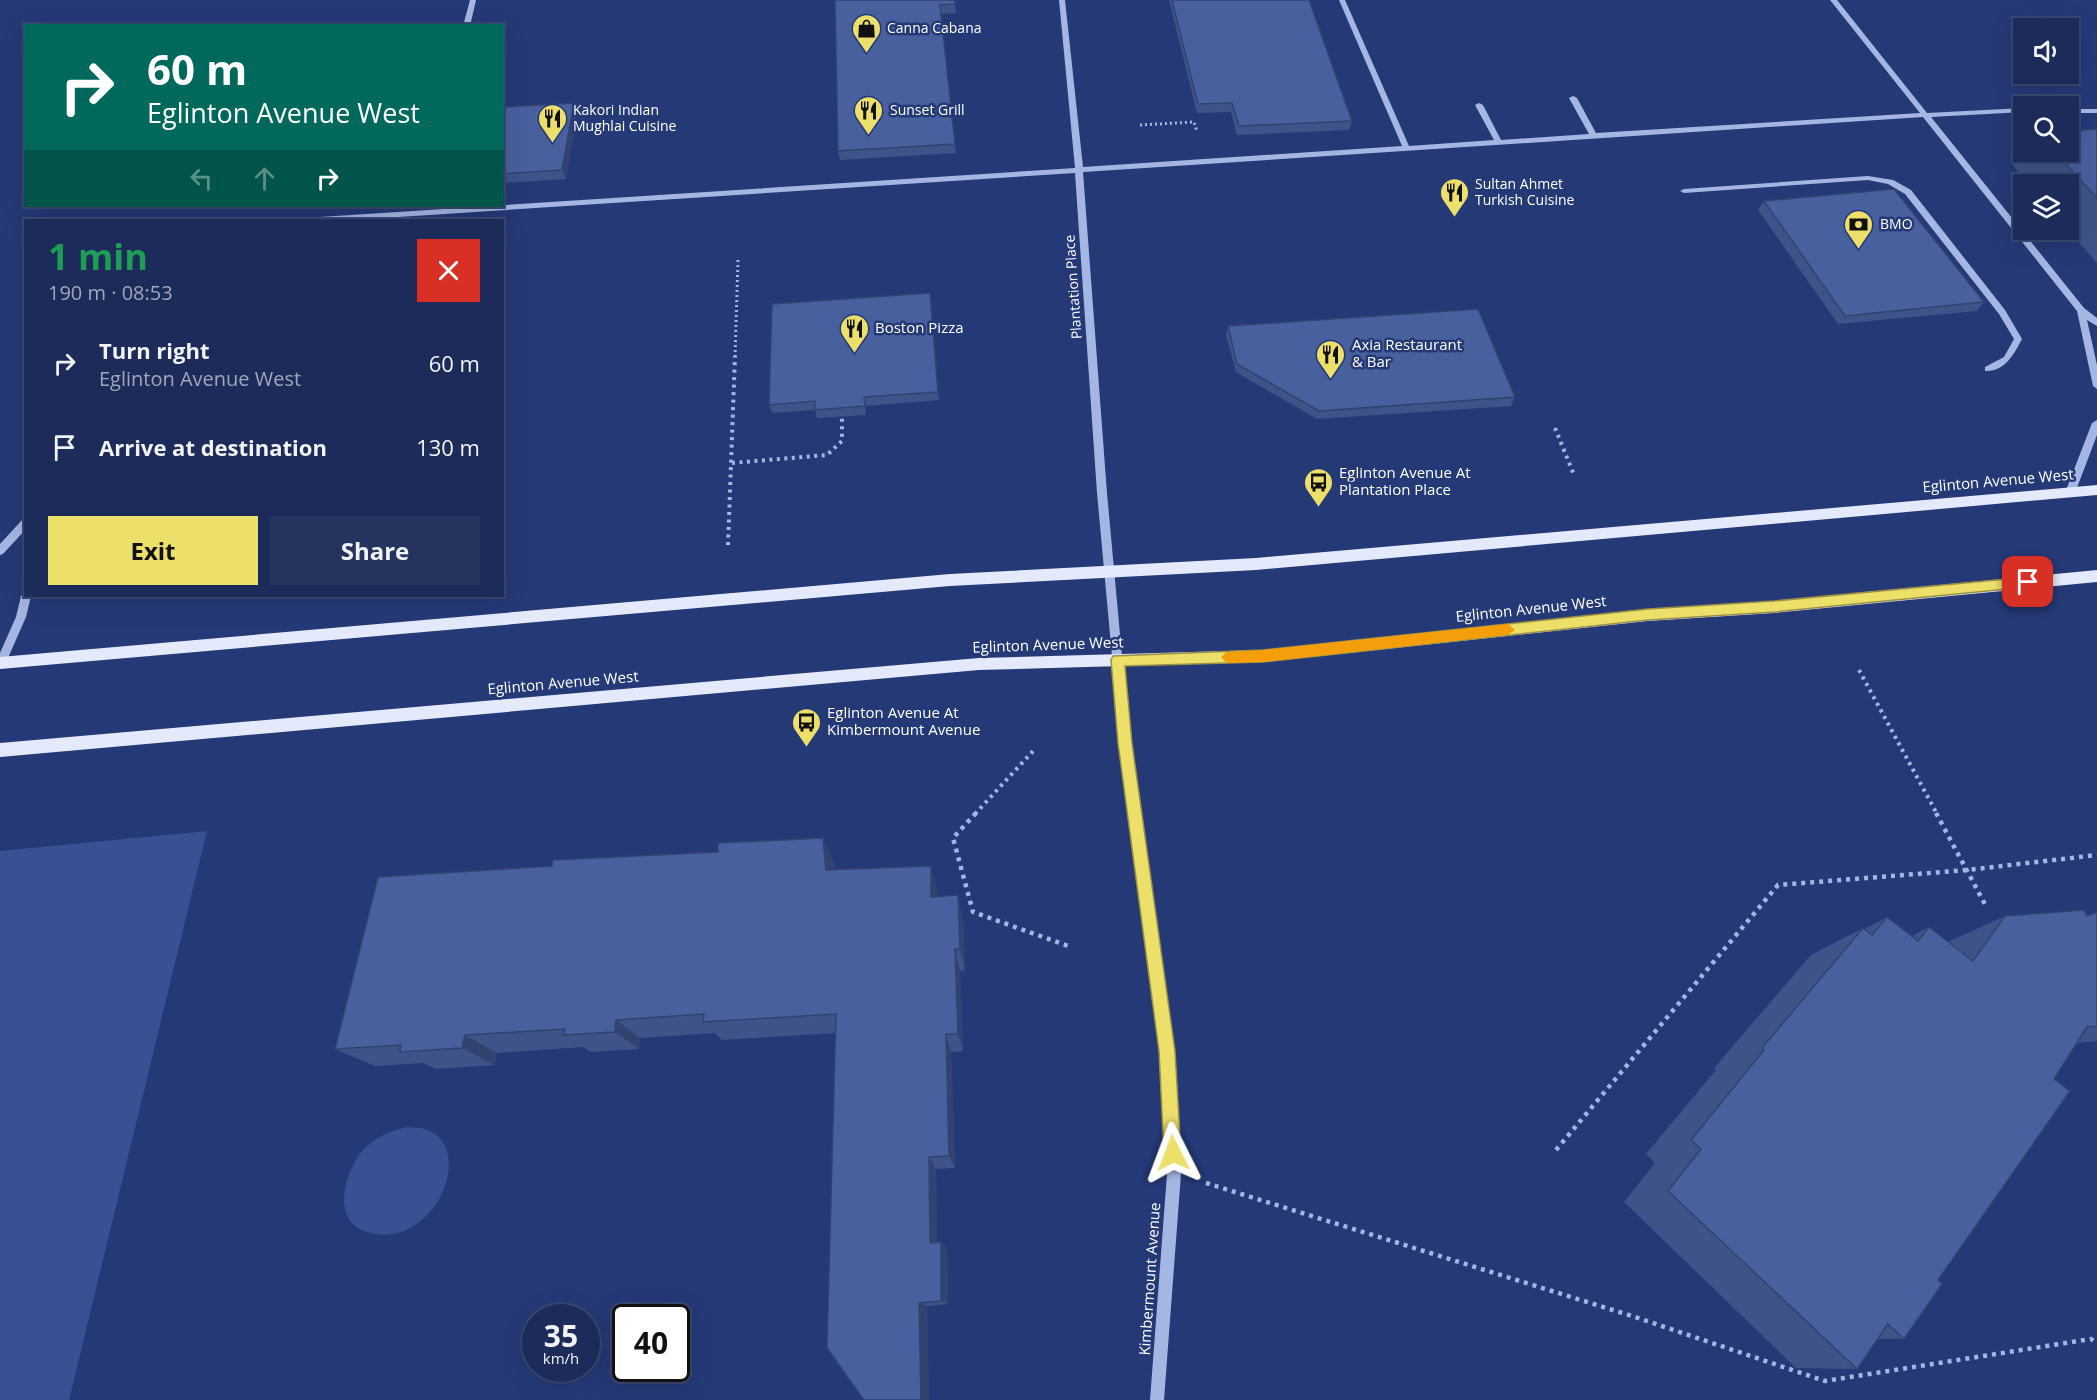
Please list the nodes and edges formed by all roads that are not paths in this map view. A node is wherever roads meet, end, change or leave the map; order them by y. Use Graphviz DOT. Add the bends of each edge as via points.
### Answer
graph roads {
  1 [pos="473,0"];
  2 [pos="1062,0"];
  3 [pos="1342,0"];
  4 [pos="1833,0"];
  5 [pos="467,24"];
  6 [pos="1573,98"];
  7 [pos="1479,105"];
  8 [pos="2013,110"];
  9 [pos="2079,111"];
  10 [pos="2097,111"];
  11 [pos="1923,114"];
  12 [pos="1594,136"];
  13 [pos="1499,142"];
  14 [pos="1407,148"];
  15 [pos="1079,170"];
  16 [pos="1684,191"];
  17 [pos="504,205"];
  18 [pos="467,207"];
  19 [pos="417,210"];
  20 [pos="330,219"];
  21 [pos="2081,310"];
  22 [pos="2097,323"];
  23 [pos="1988,369"];
  24 [pos="2097,386"];
  25 [pos="2097,423"];
  26 [pos="2097,490"];
  27 [pos="2070,493"];
  28 [pos="24,524"];
  29 [pos="0,551"];
  30 [pos="1109,572"];
  31 [pos="2097,576"];
  32 [pos="26,597"];
  33 [pos="1117,660"];
  34 [pos="0,663"];
  35 [pos="0,750"];
  36 [pos="1157,1400"];
  1 -- 5 [label="street"];
  2 -- 15 [label="street, Plantation Place"];
  3 -- 14 [label="street"];
  4 -- 11 [label="street"];
  6 -- 12 [label="street"];
  7 -- 13 [label="street"];
  8 -- 11 [label="street"];
  9 -- 10 [label="street"];
  11 -- 12 [label="street"];
  11 -- 21 [label="street"];
  12 -- 13 [label="street"];
  13 -- 14 [label="street"];
  14 -- 15 [label="street"];
  15 -- 17 [label="street"];
  15 -- 30 [label="street, Plantation Place"];
  16 -- 23 [label="street" via="1868,178 1890,182 1908,192 2002,312 2018,339 2007,359"];
  18 -- 19 [label="street"];
  19 -- 20 [label="street"];
  21 -- 22 [label="street"];
  21 -- 24 [label="street"];
  25 -- 27 [label="street"];
  26 -- 27 [label="main road, Eglinton Avenue West"];
  27 -- 30 [label="main road, Eglinton Avenue West" via="1268,563"];
  28 -- 29 [label="street"];
  30 -- 33 [label="street, Plantation Place"];
  30 -- 34 [label="main road, Eglinton Avenue West" via="950,580"];
  31 -- 33 [label="main road, Eglinton Avenue West" via="1648,615 1263,656"];
  32 -- 34 [label="street"];
  33 -- 35 [label="main road, Eglinton Avenue West" via="979,664"];
  33 -- 36 [label="street, Kimbermount Avenue" via="1167,1051 1174,1174"];
}
